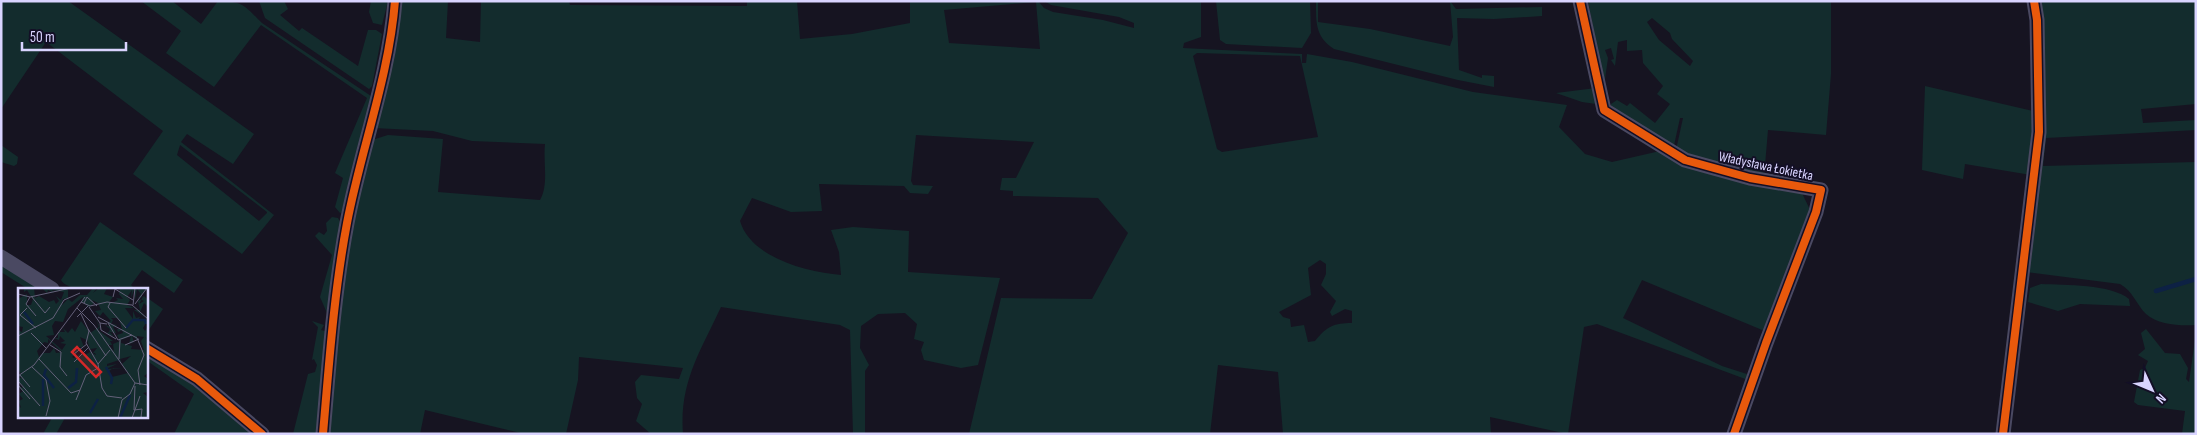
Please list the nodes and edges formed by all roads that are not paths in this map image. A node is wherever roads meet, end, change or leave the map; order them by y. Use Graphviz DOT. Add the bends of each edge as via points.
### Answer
graph roads {
  1 [pos="395,1"];
  2 [pos="1580,1"];
  3 [pos="2034,1"];
  4 [pos="1,256"];
  5 [pos="50,288"];
  6 [pos="148,349"];
  7 [pos="262,434"];
  8 [pos="323,434"];
  9 [pos="1734,434"];
  10 [pos="2004,434"];
  1 -- 8 [label="street" via="377,98 347,223"];
  2 -- 9 [label="street, Władysława Łokietka" via="1604,110 1685,160 1750,178 1821,190 1816,212"];
  3 -- 10 [label="street" via="2039,132"];
  4 -- 5 [label="street"];
  6 -- 7 [label="street" via="197,379"];
}
